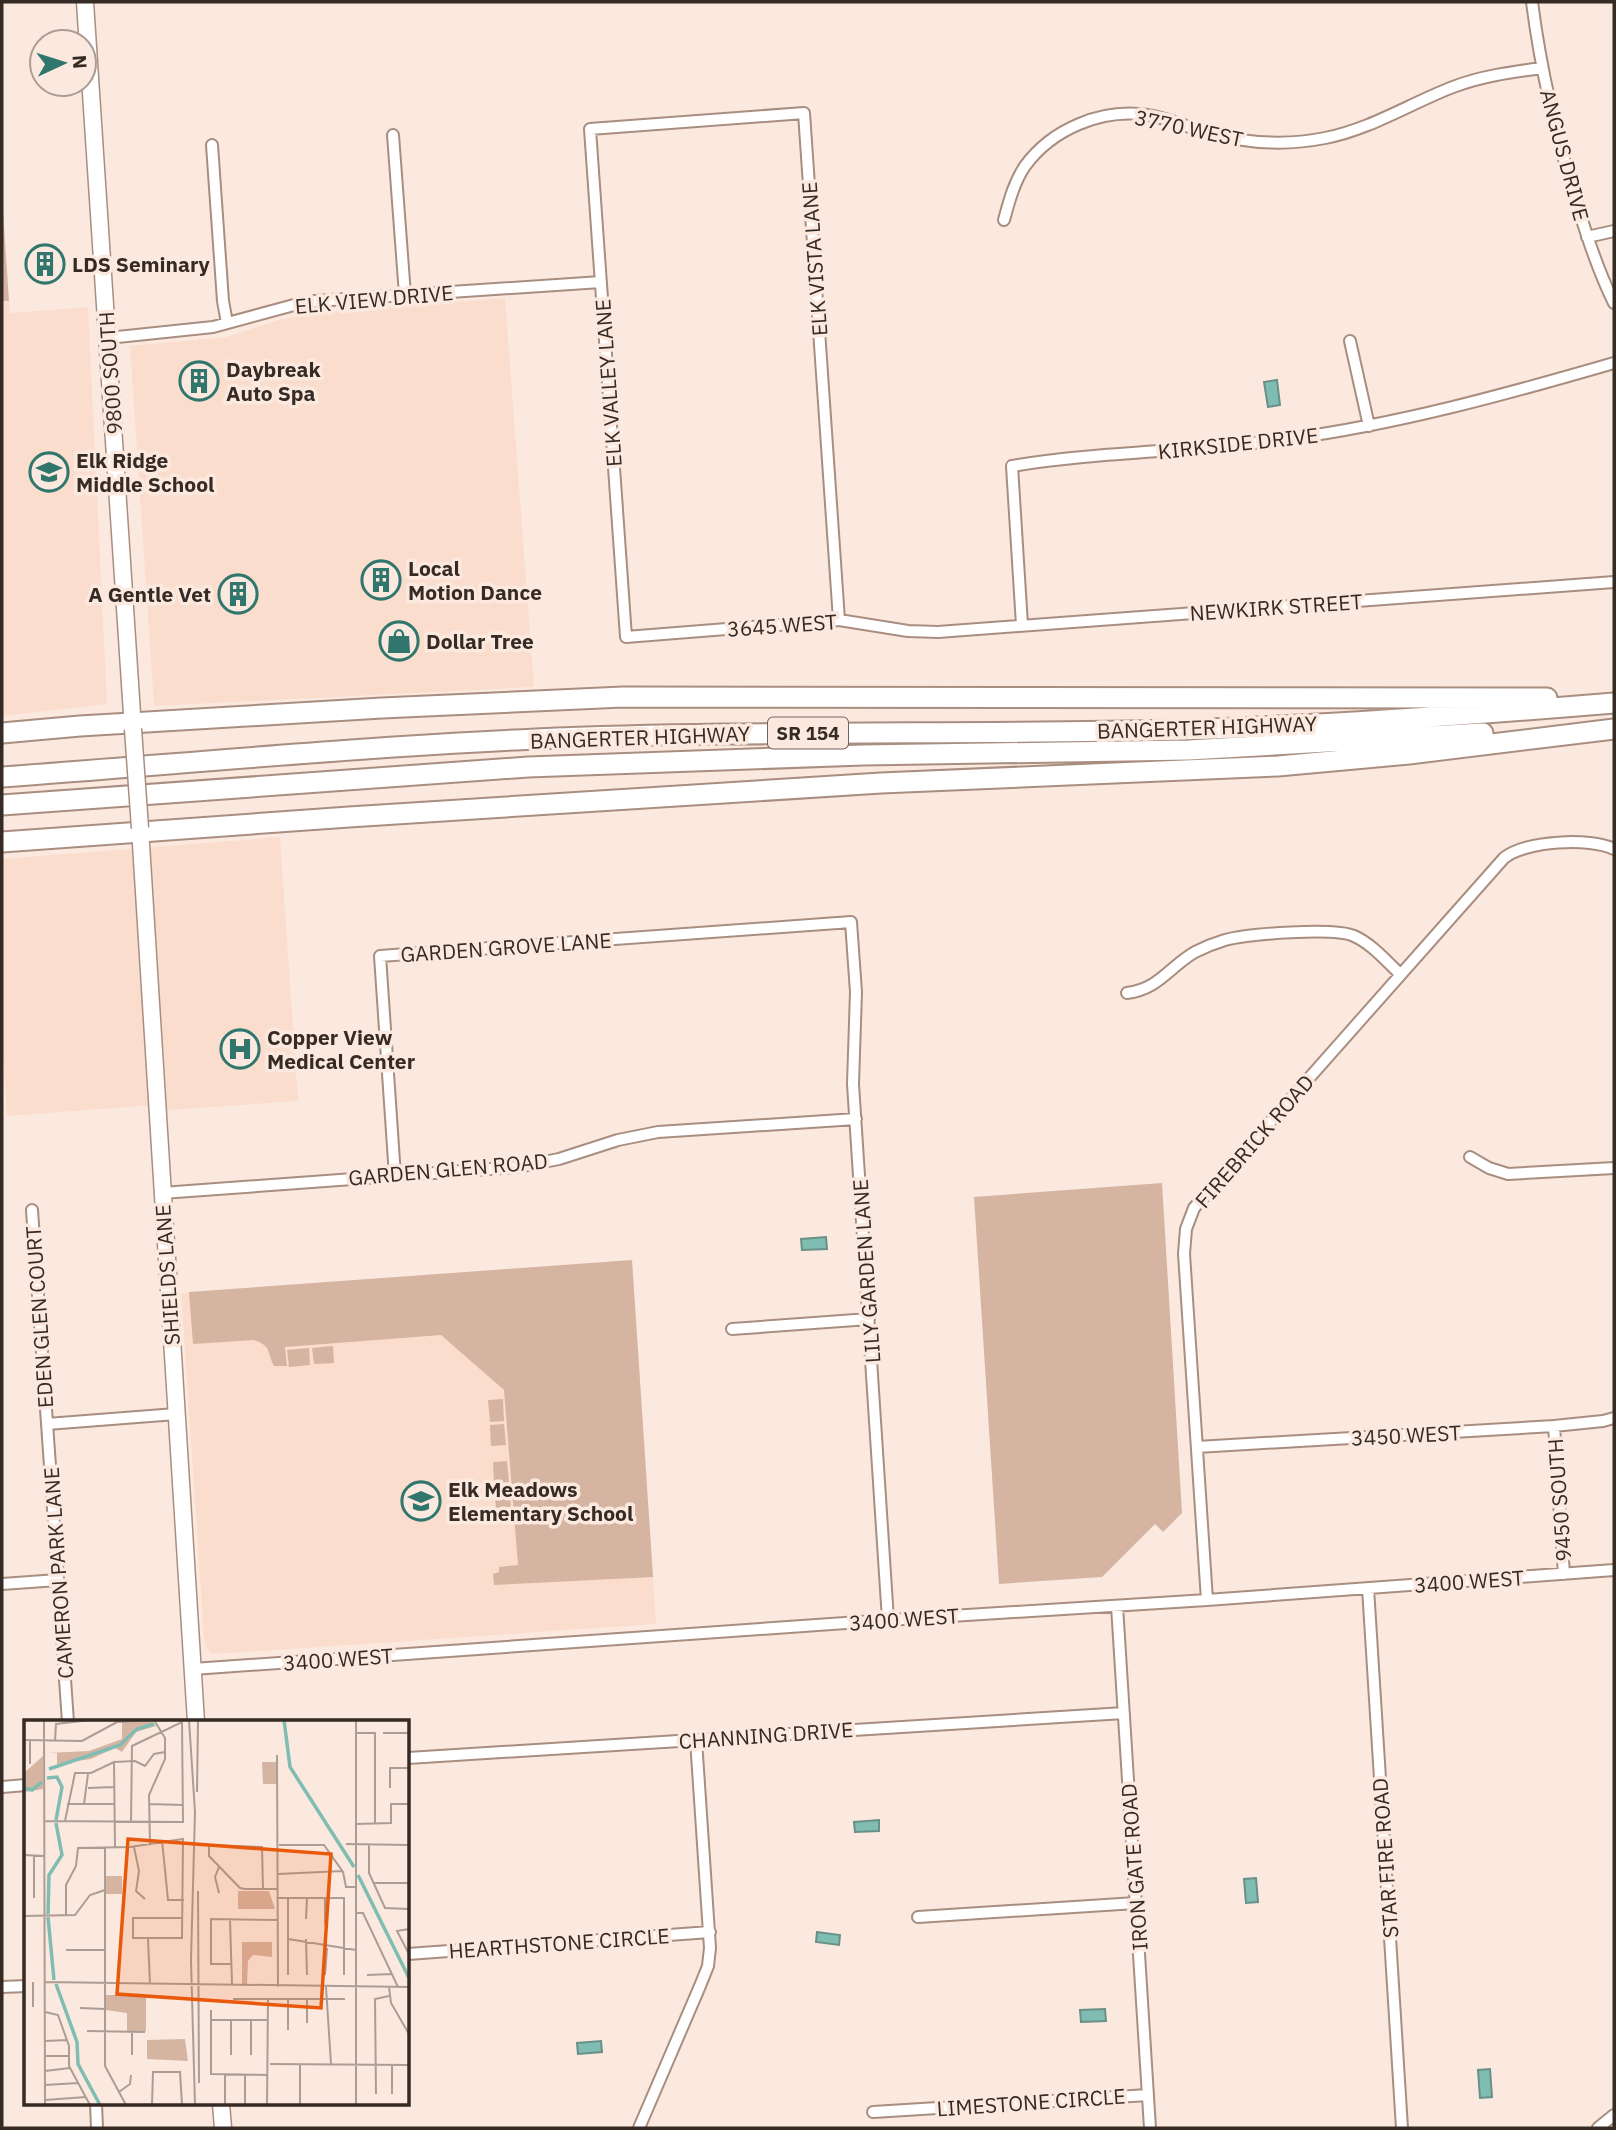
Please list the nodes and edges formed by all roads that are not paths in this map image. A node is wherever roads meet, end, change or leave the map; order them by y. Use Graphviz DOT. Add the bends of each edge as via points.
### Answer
graph roads {
  1 [pos="85,2"];
  2 [pos="1532,2"];
  3 [pos="1542,68"];
  4 [pos="590,128"];
  5 [pos="393,135"];
  6 [pos="212,145"];
  7 [pos="1004,220"];
  8 [pos="1614,231"];
  9 [pos="1587,237"];
  10 [pos="601,282"];
  11 [pos="405,295"];
  12 [pos="1614,303"];
  13 [pos="227,323"];
  14 [pos="108,338"];
  15 [pos="1350,341"];
  16 [pos="1614,363"];
  17 [pos="1369,426"];
  18 [pos="1614,582"];
  19 [pos="839,620"];
  20 [pos="1022,625"];
  21 [pos="938,632"];
  22 [pos="626,637"];
  23 [pos="1614,701"];
  24 [pos="133,726"];
  25 [pos="1614,728"];
  26 [pos="2,733"];
  27 [pos="2,777"];
  28 [pos="2,805"];
  29 [pos="140,830"];
  30 [pos="2,842"];
  31 [pos="1611,847"];
  32 [pos="851,922"];
  33 [pos="1400,974"];
  34 [pos="1127,993"];
  35 [pos="856,1119"];
  36 [pos="1470,1157"];
  37 [pos="1614,1168"];
  38 [pos="395,1176"];
  39 [pos="162,1193"];
  40 [pos="32,1210"];
  41 [pos="869,1319"];
  42 [pos="732,1329"];
  43 [pos="176,1415"];
  44 [pos="1614,1418"];
  45 [pos="47,1424"];
  46 [pos="1554,1426"];
  47 [pos="1197,1447"];
  48 [pos="1614,1570"];
  49 [pos="1564,1574"];
  50 [pos="58,1580"];
  51 [pos="2,1584"];
  52 [pos="1368,1588"];
  53 [pos="1207,1600"];
  54 [pos="1117,1606"];
  55 [pos="888,1620"];
  56 [pos="193,1669"];
  57 [pos="1124,1713"];
  58 [pos="68,1720"];
  59 [pos="197,1720"];
  60 [pos="696,1740"];
  61 [pos="410,1758"];
  62 [pos="24,1785"];
  63 [pos="2,1787"];
  64 [pos="1136,1903"];
  65 [pos="918,1917"];
  66 [pos="710,1932"];
  67 [pos="410,1954"];
  68 [pos="24,1986"];
  69 [pos="2,1987"];
  70 [pos="1148,2095"];
  71 [pos="96,2106"];
  72 [pos="221,2106"];
  73 [pos="873,2112"];
  74 [pos="1614,2115"];
  75 [pos="97,2128"];
  76 [pos="223,2128"];
  77 [pos="639,2128"];
  78 [pos="1150,2128"];
  79 [pos="1402,2128"];
  80 [pos="1598,2128"];
  1 -- 14 [label="main road, 9800 SOUTH"];
  2 -- 3 [label="street, ANGUS DRIVE"];
  3 -- 7 [label="street, 3770 WEST" via="1457,85 1352,131 1299,142 1223,137 1148,115 1125,114 1081,123 1051,140 1025,167"];
  3 -- 9 [label="street, ANGUS DRIVE"];
  4 -- 10 [label="street, ELK VALLEY LANE"];
  4 -- 19 [label="street, ELK VISTA LANE" via="804,113"];
  5 -- 11 [label="street"];
  6 -- 13 [label="street"];
  8 -- 9 [label="street"];
  9 -- 12 [label="street, ANGUS DRIVE"];
  10 -- 11 [label="street, ELK VIEW DRIVE"];
  10 -- 22 [label="street, ELK VALLEY LANE"];
  11 -- 13 [label="street, ELK VIEW DRIVE" via="293,305"];
  13 -- 14 [label="street, ELK VIEW DRIVE"];
  14 -- 24 [label="main road, 9800 SOUTH"];
  15 -- 17 [label="street"];
  16 -- 17 [label="street, KIRKSIDE DRIVE" via="1497,397"];
  17 -- 20 [label="street, KIRKSIDE DRIVE" via="1206,449 1012,466"];
  18 -- 20 [label="street, NEWKIRK STREET"];
  19 -- 21 [label="street, 3645 WEST"];
  19 -- 22 [label="street, 3645 WEST"];
  20 -- 21 [label="street, NEWKIRK STREET"];
  23 -- 24 [label="highway" via="1376,696 660,696"];
  23 -- 27 [label="highway, BANGERTER HIGHWAY / SR 154" via="1381,721 1176,730 535,739"];
  24 -- 26 [label="highway"];
  24 -- 29 [label="main road, 9800 SOUTH, bridge"];
  25 -- 28 [label="highway, BANGERTER HIGHWAY / SR 154" via="1176,751 863,755 528,767"];
  25 -- 29 [label="highway" via="1278,766 881,783"];
  29 -- 30 [label="highway"];
  29 -- 39 [label="main road, SHIELDS LANE"];
  31 -- 33 [label="street, FIREBRICK ROAD" via="1590,842 1529,846 1509,853"];
  32 -- 35 [label="street, LILY GARDEN LANE"];
  32 -- 38 [label="street, GARDEN GROVE LANE" via="380,956"];
  33 -- 34 [label="street" via="1368,944 1346,933 1262,935 1207,947 1182,960 1153,985"];
  33 -- 47 [label="street, FIREBRICK ROAD" via="1190,1217 1184,1254"];
  35 -- 38 [label="street, GARDEN GLEN ROAD" via="658,1132 528,1165"];
  35 -- 41 [label="street, LILY GARDEN LANE"];
  36 -- 37 [label="street" via="1507,1174"];
  38 -- 39 [label="street, GARDEN GLEN ROAD"];
  39 -- 43 [label="main road, SHIELDS LANE"];
  40 -- 45 [label="street, EDEN GLEN COURT"];
  41 -- 42 [label="street"];
  41 -- 55 [label="street, LILY GARDEN LANE"];
  43 -- 45 [label="street"];
  43 -- 56 [label="main road, SHIELDS LANE"];
  44 -- 46 [label="street, 3450 WEST"];
  45 -- 50 [label="street, CAMERON PARK LANE"];
  46 -- 47 [label="street, 3450 WEST"];
  46 -- 49 [label="street, 9450 SOUTH"];
  47 -- 53 [label="street, FIREBRICK ROAD"];
  48 -- 49 [label="street, 3400 WEST"];
  49 -- 52 [label="street, 3400 WEST"];
  50 -- 51 [label="street"];
  50 -- 58 [label="street, CAMERON PARK LANE"];
  52 -- 53 [label="street, 3400 WEST"];
  52 -- 79 [label="street, STAR FIRE ROAD"];
  53 -- 54 [label="street, 3400 WEST"];
  54 -- 55 [label="street, 3400 WEST"];
  54 -- 57 [label="street, IRON GATE ROAD"];
  55 -- 56 [label="street, 3400 WEST"];
  56 -- 59 [label="main road, SHIELDS LANE"];
  57 -- 60 [label="street, CHANNING DRIVE"];
  57 -- 64 [label="street, IRON GATE ROAD"];
  60 -- 61 [label="street, CHANNING DRIVE"];
  60 -- 66 [label="street"];
  62 -- 63 [label="street"];
  64 -- 65 [label="street"];
  64 -- 70 [label="street, IRON GATE ROAD"];
  66 -- 67 [label="street, HEARTHSTONE CIRCLE"];
  66 -- 77 [label="street" via="708,1966"];
  68 -- 69 [label="street"];
  70 -- 73 [label="street, LIMESTONE CIRCLE"];
  70 -- 78 [label="street, IRON GATE ROAD"];
  71 -- 75 [label="street"];
  72 -- 76 [label="main road"];
  74 -- 80 [label="street"];
}
